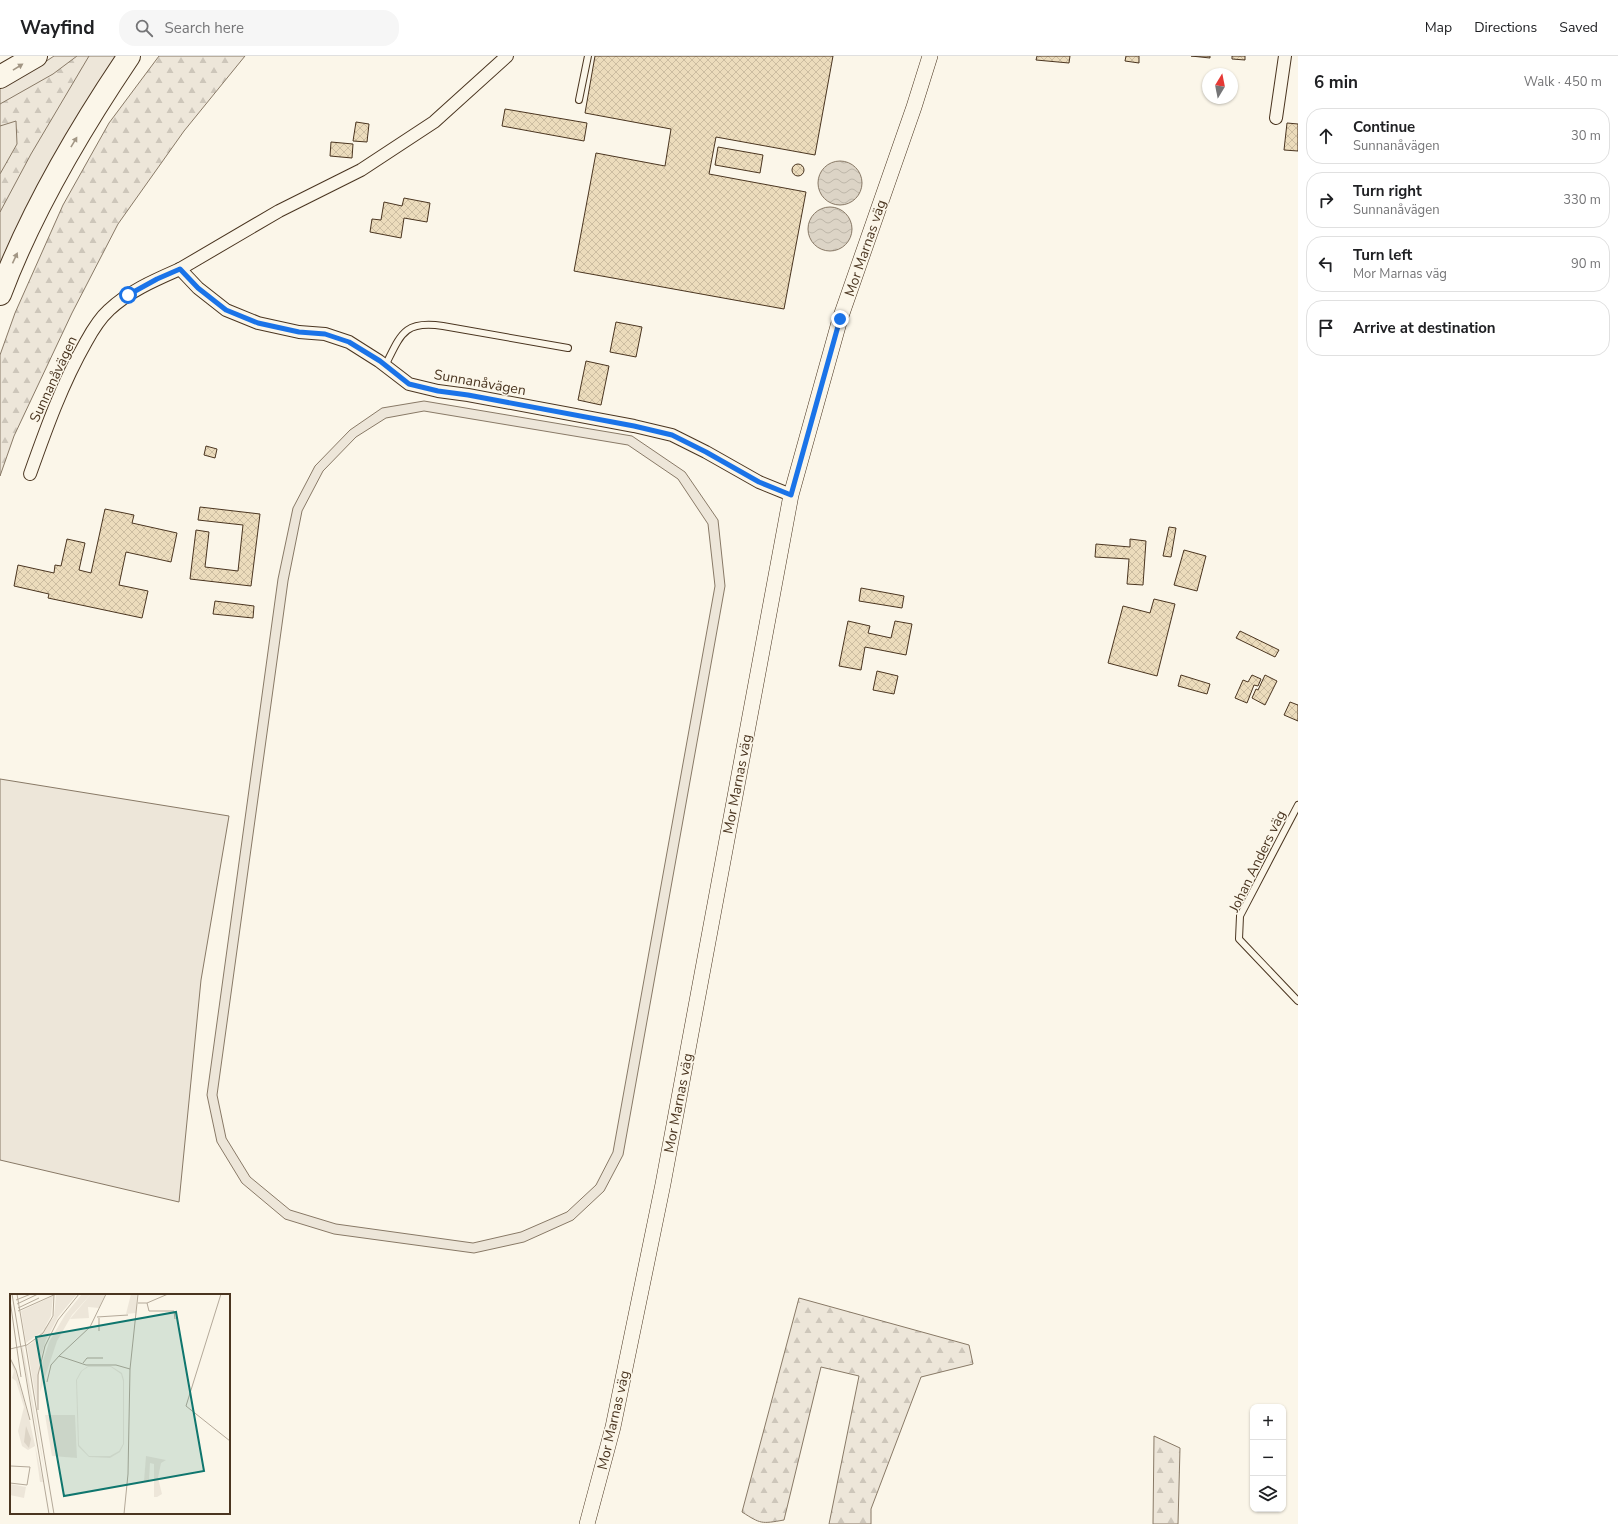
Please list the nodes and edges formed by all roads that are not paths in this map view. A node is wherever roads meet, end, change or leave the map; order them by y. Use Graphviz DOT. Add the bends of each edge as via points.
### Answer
graph roads {
  1 [pos="36,56"];
  2 [pos="129,56"];
  3 [pos="507,56"];
  4 [pos="588,56"];
  5 [pos="930,56"];
  6 [pos="1285,56"];
  7 [pos="0,77"];
  8 [pos="579,100"];
  9 [pos="1276,118"];
  10 [pos="180,269"];
  11 [pos="0,294"];
  12 [pos="568,348"];
  13 [pos="386,366"];
  14 [pos="30,474"];
  15 [pos="791,495"];
  16 [pos="1298,805"];
  17 [pos="1298,1001"];
  18 [pos="587,1524"];
  7 -- 1 [label="highway, one-way"];
  11 -- 2 [label="highway, one-way" via="37,210 70,149"];
  3 -- 10 [label="street, Sunnanåvägen" via="434,122 361,170 279,211"];
  4 -- 8 [label="lane"];
  5 -- 15 [label="street, Mor Marnas väg" via="840,319"];
  6 -- 9 [label="street"];
  10 -- 13 [label="street, Sunnanåvägen" via="198,288 226,310 258,323 299,332 325,334 349,342"];
  10 -- 14 [label="street, Sunnanåvägen" via="128,295 108,311 94,328 58,399"];
  12 -- 13 [label="lane" via="423,324 416,325 402,334"];
  13 -- 15 [label="street, Sunnanåvägen" via="409,384 438,391 672,435 759,482"];
  15 -- 18 [label="street, Mor Marnas väg" via="663,1184 613,1427"];
  16 -- 17 [label="lane, Johan Anders väg" via="1240,916 1239,939"];
}
